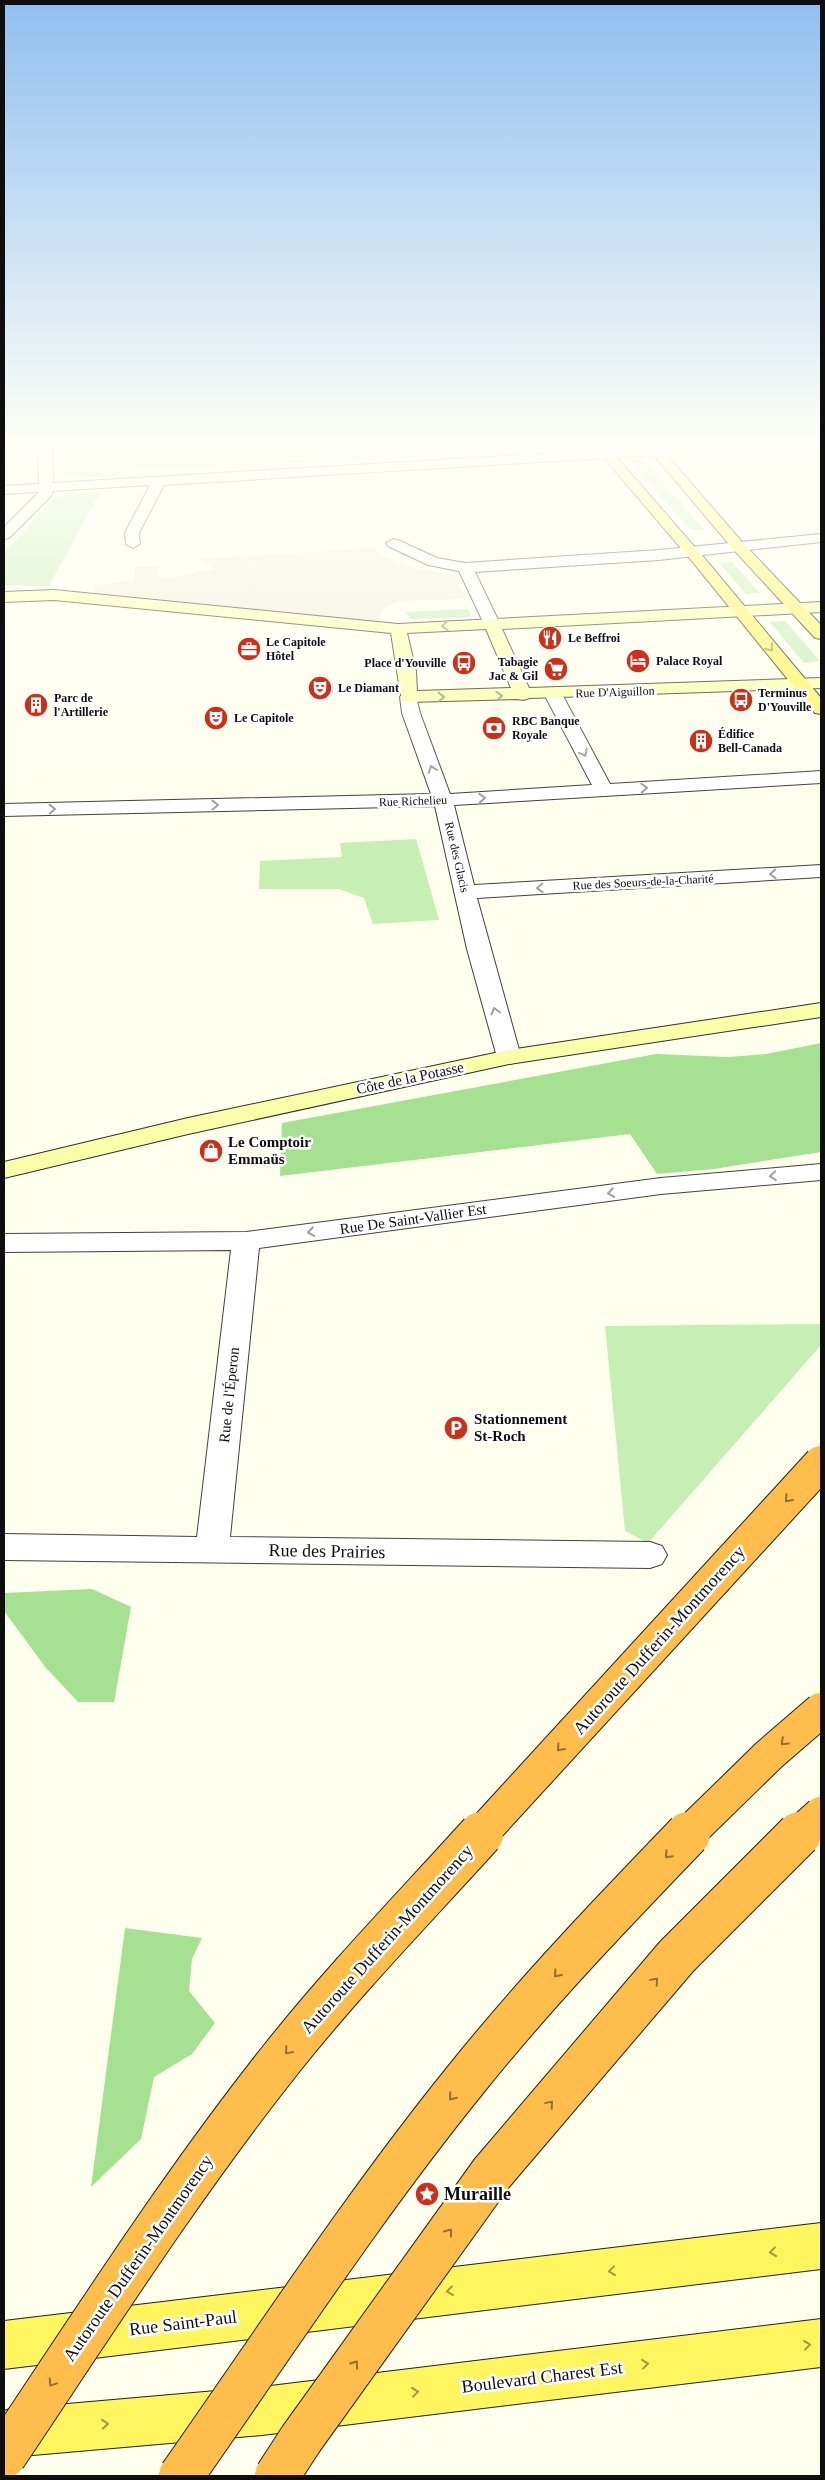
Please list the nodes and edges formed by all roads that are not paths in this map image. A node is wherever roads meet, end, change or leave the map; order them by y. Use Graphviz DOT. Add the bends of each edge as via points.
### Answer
graph roads {
  1 [pos="432,562"];
  2 [pos="548,562"];
  3 [pos="699,562"];
  4 [pos="752,562"];
  5 [pos="465,568"];
  6 [pos="4,597"];
  7 [pos="821,607"];
  8 [pos="795,608"];
  9 [pos="740,612"];
  10 [pos="492,624"];
  11 [pos="398,628"];
  12 [pos="821,634"];
  13 [pos="821,683"];
  14 [pos="800,684"];
  15 [pos="553,694"];
  16 [pos="523,695"];
  17 [pos="409,698"];
  18 [pos="821,709"];
  19 [pos="821,777"];
  20 [pos="604,790"];
  21 [pos="443,800"];
  22 [pos="4,810"];
  23 [pos="821,871"];
  24 [pos="465,892"];
  25 [pos="821,1010"];
  26 [pos="509,1057"];
  27 [pos="4,1170"];
  28 [pos="821,1172"];
  29 [pos="246,1241"];
  30 [pos="4,1243"];
  31 [pos="821,1463"];
  32 [pos="4,1547"];
  33 [pos="212,1549"];
  34 [pos="650,1555"];
  35 [pos="821,1710"];
  36 [pos="821,1814"];
  37 [pos="821,2246"];
  38 [pos="821,2343"];
  39 [pos="4,2345"];
  40 [pos="4,2433"];
  41 [pos="4,2456"];
  42 [pos="181,2476"];
  43 [pos="277,2476"];
  1 -- 5 [label="street"];
  2 -- 5 [label="street"];
  3 -- 9 [label="main road"];
  4 -- 8 [label="main road"];
  5 -- 10 [label="street"];
  6 -- 11 [label="street" via="54,595"];
  7 -- 8 [label="street"];
  8 -- 9 [label="street"];
  8 -- 12 [label="main road"];
  9 -- 10 [label="street"];
  9 -- 14 [label="main road, one-way"];
  10 -- 11 [label="street, one-way"];
  10 -- 16 [label="street"];
  11 -- 17 [label="street, Rue des Glacis"];
  13 -- 14 [label="street, Rue D'Aiguillon"];
  14 -- 15 [label="street, Rue D'Aiguillon"];
  14 -- 18 [label="main road"];
  15 -- 16 [label="street, Rue D'Aiguillon"];
  15 -- 20 [label="street, one-way"];
  17 -- 16 [label="street, Rue D'Aiguillon, one-way"];
  21 -- 17 [label="street, Rue des Glacis, one-way" via="411,713"];
  20 -- 19 [label="street, Rue Richelieu, one-way"];
  21 -- 20 [label="street, Rue Richelieu, one-way"];
  22 -- 21 [label="street, Rue Richelieu, one-way"];
  21 -- 24 [label="street, Rue des Glacis"];
  23 -- 24 [label="street, Rue des Soeurs-de-la-Charité, one-way"];
  26 -- 24 [label="street, Rue des Glacis, one-way"];
  25 -- 26 [label="street, Côte de la Potasse"];
  26 -- 27 [label="street, Côte de la Potasse" via="196,1124"];
  28 -- 29 [label="street, Rue De Saint-Vallier Est, one-way" via="661,1186"];
  29 -- 30 [label="street, Rue De Saint-Vallier Est"];
  29 -- 33 [label="street, Rue de l'Éperon"];
  31 -- 41 [label="highway, Autoroute Dufferin-Montmorency, one-way, bridge" via="364,1963 282,2058 179,2195"];
  32 -- 33 [label="street, Rue des Prairies"];
  33 -- 34 [label="street, Rue des Prairies"];
  35 -- 42 [label="highway, one-way, bridge" via="686,1835 498,2039 419,2138"];
  43 -- 36 [label="highway, one-way, bridge" via="492,2173 677,1956"];
  37 -- 39 [label="main road, Rue Saint-Paul, one-way"];
  40 -- 38 [label="main road, Boulevard Charest Est, one-way" via="262,2410"];
}
